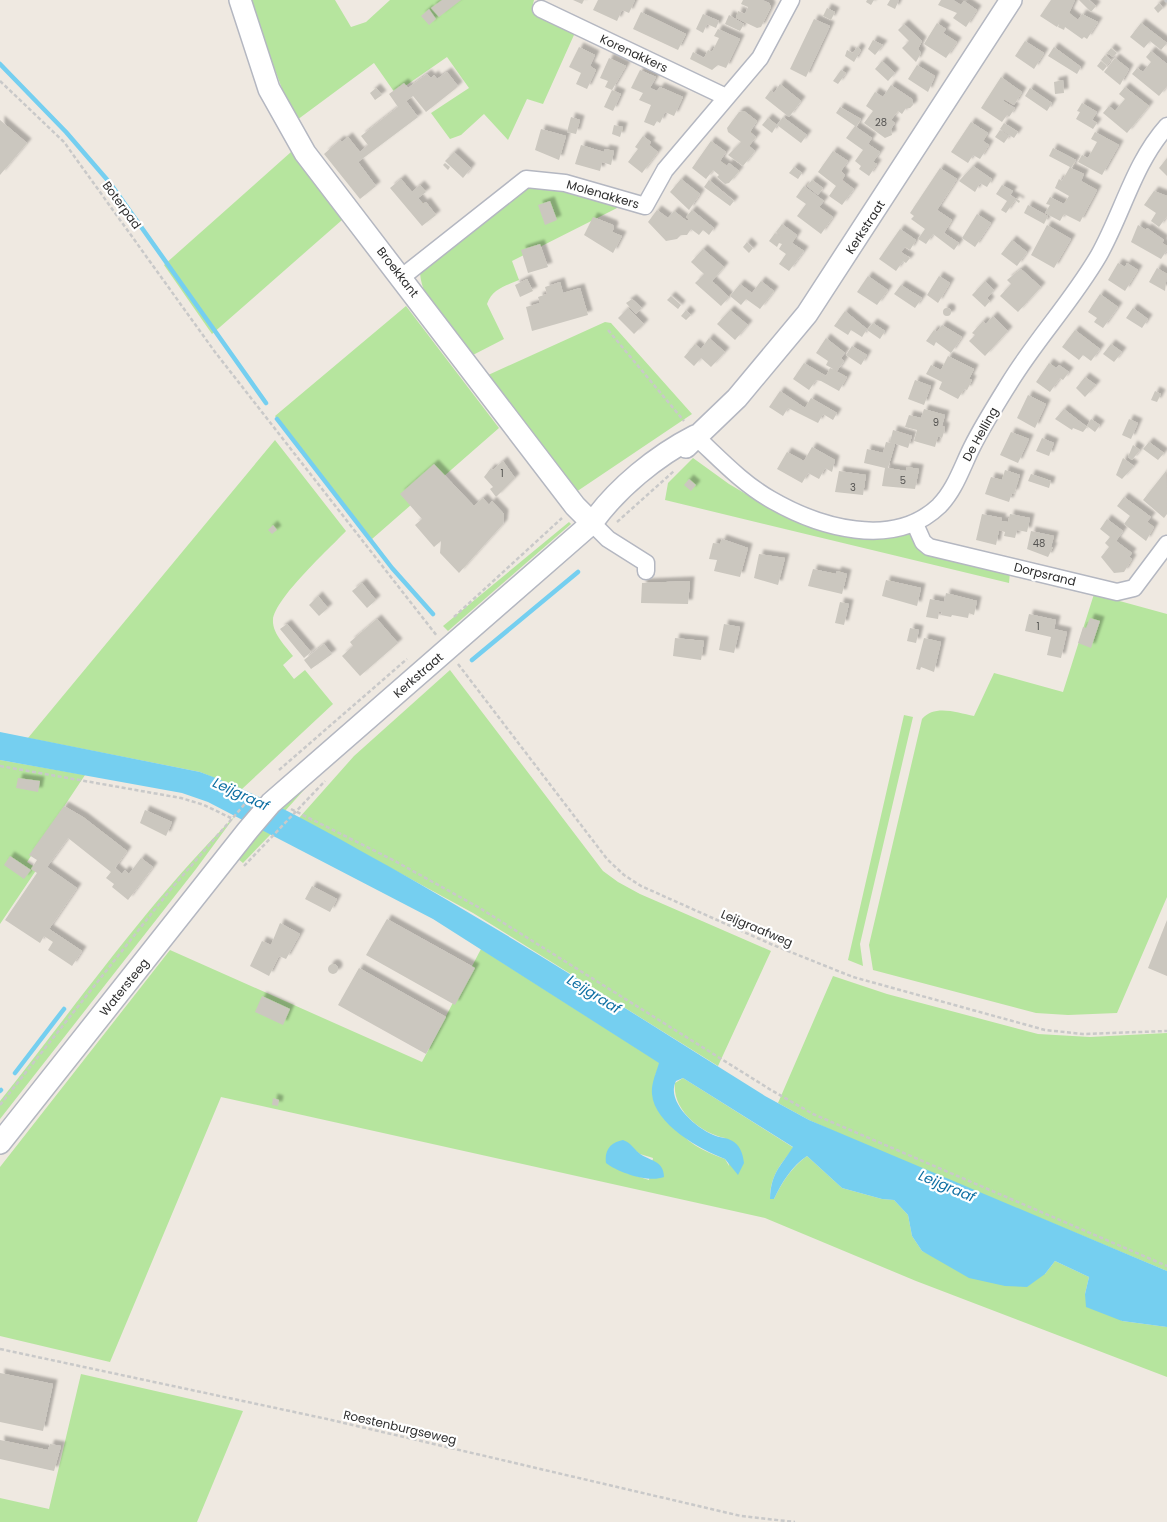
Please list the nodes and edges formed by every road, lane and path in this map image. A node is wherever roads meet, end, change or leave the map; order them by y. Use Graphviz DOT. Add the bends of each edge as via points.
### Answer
graph roads {
  1 [pos="240,0"];
  2 [pos="791,0"];
  3 [pos="1012,0"];
  4 [pos="541,9"];
  5 [pos="0,81"];
  6 [pos="726,97"];
  7 [pos="1167,126"];
  8 [pos="402,277"];
  9 [pos="608,330"];
  10 [pos="695,436"];
  11 [pos="678,468"];
  12 [pos="915,524"];
  13 [pos="596,529"];
  14 [pos="1167,544"];
  15 [pos="646,571"];
  16 [pos="447,650"];
  17 [pos="0,766"];
  18 [pos="250,797"];
  19 [pos="274,801"];
  20 [pos="296,812"];
  21 [pos="239,824"];
  22 [pos="270,840"];
  23 [pos="1167,1031"];
  24 [pos="0,1105"];
  25 [pos="0,1143"];
  26 [pos="1167,1266"];
  27 [pos="0,1349"];
  28 [pos="795,1522"];
  1 -- 8 [label="street, Broekkant" via="269,89 289,127 305,153"];
  2 -- 6 [label="street, Molenakkers" via="760,58"];
  3 -- 10 [label="street, Kerkstraat" via="807,314 737,398"];
  4 -- 6 [label="street, Korenakkers"];
  5 -- 16 [label="path, Boterpad" via="64,142 215,352"];
  6 -- 8 [label="street, Molenakkers" via="665,170 645,206 565,183 526,179"];
  7 -- 12 [label="street, De Helling" via="1150,144 1099,254 1071,299 1012,379 972,447 956,483 939,506"];
  8 -- 13 [label="street, Broekkant" via="575,506"];
  9 -- 10 [label="path"];
  10 -- 12 [label="street, De Helling" via="735,473 769,498 803,515 858,530 890,530"];
  10 -- 13 [label="street, Kerkstraat" via="659,458 605,504"];
  11 -- 13 [label="path" via="621,519"];
  12 -- 14 [label="street, Dorpsrand" via="922,542 929,547 1117,592 1134,588"];
  13 -- 15 [label="street" via="646,562"];
  13 -- 16 [label="street, Kerkstraat"];
  16 -- 19 [label="street, Kerkstraat"];
  16 -- 23 [label="path, Leijgraafweg" via="607,859 641,886 853,977 1045,1030 1083,1034"];
  17 -- 21 [label="path" via="180,798 204,805"];
  18 -- 21 [label="path"];
  19 -- 20 [label="path"];
  19 -- 21 [label="street, Kerkstraat"];
  20 -- 22 [label="path"];
  20 -- 26 [label="path" via="478,907 813,1114"];
  21 -- 24 [label="path, Watersteeg" via="101,976"];
  21 -- 25 [label="street, Watersteeg"];
  27 -- 28 [label="path, Roestenburgseweg" via="327,1419 741,1516"];
}
